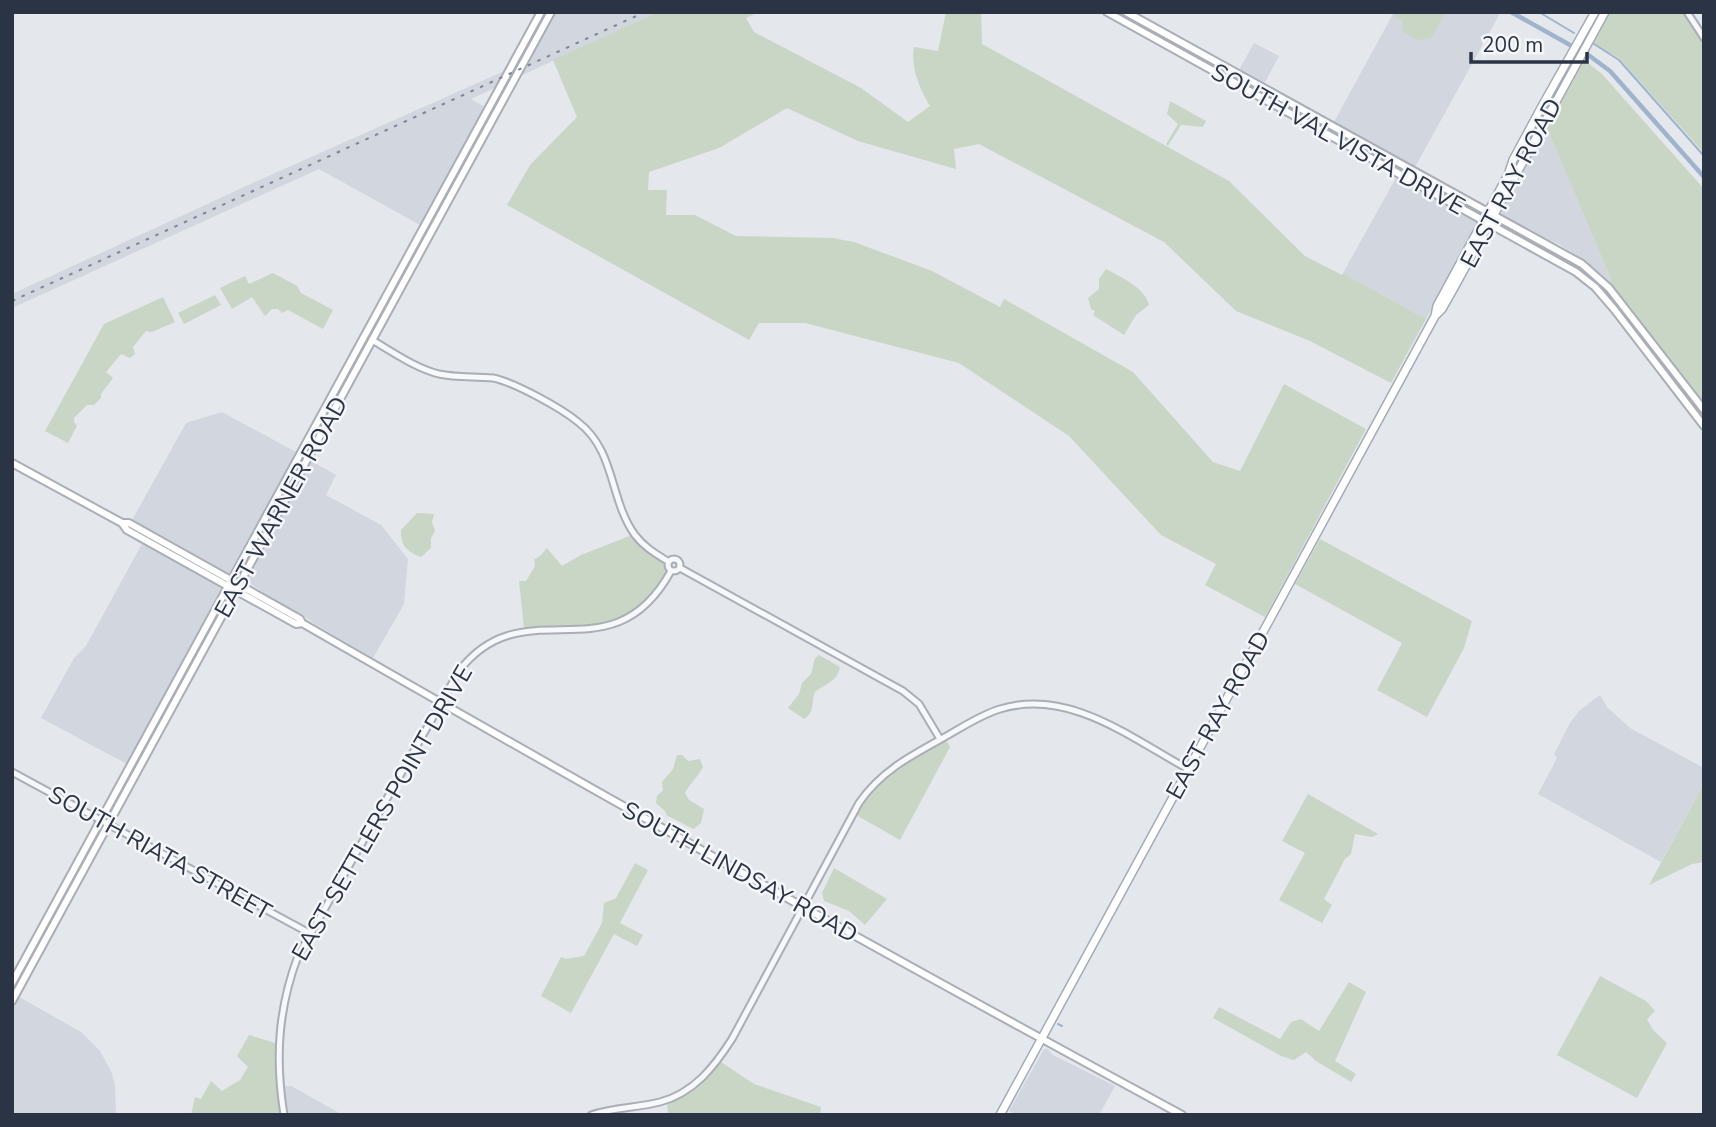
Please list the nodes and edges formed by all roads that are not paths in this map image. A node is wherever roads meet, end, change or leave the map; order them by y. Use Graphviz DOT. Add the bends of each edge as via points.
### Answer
graph roads {
  1 [pos="541,12"];
  2 [pos="551,12"];
  3 [pos="1107,12"];
  4 [pos="1126,12"];
  5 [pos="1595,12"];
  6 [pos="1605,12"];
  7 [pos="1687,12"];
  8 [pos="1704,37"];
  9 [pos="1541,108"];
  10 [pos="1536,137"];
  11 [pos="1404,176"];
  12 [pos="1433,181"];
  13 [pos="1489,217"];
  14 [pos="1544,243"];
  15 [pos="1540,250"];
  16 [pos="1623,306"];
  17 [pos="1616,312"];
  18 [pos="372,340"];
  19 [pos="1704,410"];
  20 [pos="1704,426"];
  21 [pos="12,463"];
  22 [pos="286,480"];
  23 [pos="294,484"];
  24 [pos="122,523"];
  25 [pos="137,535"];
  26 [pos="160,541"];
  27 [pos="668,562"];
  28 [pos="680,568"];
  29 [pos="671,571"];
  30 [pos="230,583"];
  31 [pos="238,587"];
  32 [pos="174,685"];
  33 [pos="182,690"];
  34 [pos="440,703"];
  35 [pos="940,739"];
  36 [pos="1188,769"];
  37 [pos="12,772"];
  38 [pos="101,820"];
  39 [pos="109,824"];
  40 [pos="802,907"];
  41 [pos="309,933"];
  42 [pos="12,983"];
  43 [pos="12,1001"];
  44 [pos="1041,1038"];
  45 [pos="284,1115"];
  46 [pos="591,1115"];
  47 [pos="1000,1115"];
  48 [pos="1182,1115"];
  1 -- 22 [label="main road, EAST WARNER ROAD"];
  2 -- 18 [label="main road, EAST WARNER ROAD"];
  3 -- 11 [label="main road, SOUTH VAL VISTA DRIVE"];
  4 -- 12 [label="main road, SOUTH VAL VISTA DRIVE"];
  5 -- 9 [label="main road, EAST RAY ROAD"];
  6 -- 10 [label="main road, EAST RAY ROAD"];
  7 -- 8 [label="street"];
  9 -- 10 [label="main road"];
  9 -- 13 [label="main road, EAST RAY ROAD"];
  10 -- 13 [label="main road, EAST RAY ROAD"];
  11 -- 12 [label="main road"];
  11 -- 13 [label="main road, SOUTH VAL VISTA DRIVE"];
  12 -- 13 [label="main road, SOUTH VAL VISTA DRIVE"];
  13 -- 14 [label="main road, SOUTH VAL VISTA DRIVE"];
  13 -- 15 [label="main road, SOUTH VAL VISTA DRIVE"];
  13 -- 36 [label="main road, EAST RAY ROAD"];
  14 -- 15 [label="main road"];
  14 -- 16 [label="main road, SOUTH VAL VISTA DRIVE" via="1592,272"];
  15 -- 17 [label="main road, SOUTH VAL VISTA DRIVE" via="1586,279"];
  16 -- 17 [label="main road"];
  16 -- 19 [label="main road, SOUTH VAL VISTA DRIVE"];
  17 -- 20 [label="main road, SOUTH VAL VISTA DRIVE"];
  18 -- 23 [label="main road, EAST WARNER ROAD"];
  18 -- 27 [label="street" via="433,372 509,383 578,421 606,457 629,525 645,546"];
  21 -- 24 [label="main road, SOUTH LINDSAY ROAD"];
  22 -- 23 [label="main road"];
  22 -- 30 [label="main road, EAST WARNER ROAD"];
  23 -- 31 [label="main road, EAST WARNER ROAD"];
  24 -- 25 [label="main road, SOUTH LINDSAY ROAD"];
  24 -- 26 [label="main road, SOUTH LINDSAY ROAD"];
  25 -- 26 [label="main road"];
  25 -- 30 [label="main road, SOUTH LINDSAY ROAD"];
  26 -- 30 [label="main road, SOUTH LINDSAY ROAD"];
  27 -- 28 [label="street" via="678,560"];
  27 -- 29 [label="street"];
  28 -- 29 [label="street"];
  28 -- 35 [label="street" via="903,691 919,704"];
  29 -- 34 [label="street, EAST SETTLERS POINT DRIVE" via="653,599 620,622 596,628 516,632 490,641 464,664"];
  30 -- 31 [label="main road, SOUTH LINDSAY ROAD"];
  30 -- 32 [label="main road, EAST WARNER ROAD"];
  31 -- 33 [label="main road, EAST WARNER ROAD"];
  31 -- 34 [label="main road, SOUTH LINDSAY ROAD"];
  32 -- 33 [label="main road"];
  32 -- 38 [label="main road, EAST WARNER ROAD"];
  33 -- 39 [label="main road, EAST WARNER ROAD"];
  34 -- 40 [label="main road, SOUTH LINDSAY ROAD"];
  34 -- 41 [label="street, EAST SETTLERS POINT DRIVE"];
  35 -- 36 [label="street" via="999,709 1053,705 1083,713"];
  35 -- 40 [label="street" via="897,764 869,790"];
  36 -- 44 [label="main road, EAST RAY ROAD"];
  37 -- 38 [label="street, SOUTH RIATA STREET"];
  38 -- 39 [label="street, SOUTH RIATA STREET"];
  38 -- 42 [label="main road, EAST WARNER ROAD"];
  39 -- 41 [label="street, SOUTH RIATA STREET"];
  39 -- 43 [label="main road, EAST WARNER ROAD"];
  40 -- 44 [label="main road, SOUTH LINDSAY ROAD"];
  40 -- 46 [label="street" via="732,1039 701,1080 662,1101"];
  41 -- 45 [label="street, EAST SETTLERS POINT DRIVE" via="290,977 280,1024 278,1065"];
  44 -- 47 [label="main road, EAST RAY ROAD"];
  44 -- 48 [label="main road, SOUTH LINDSAY ROAD"];
}
